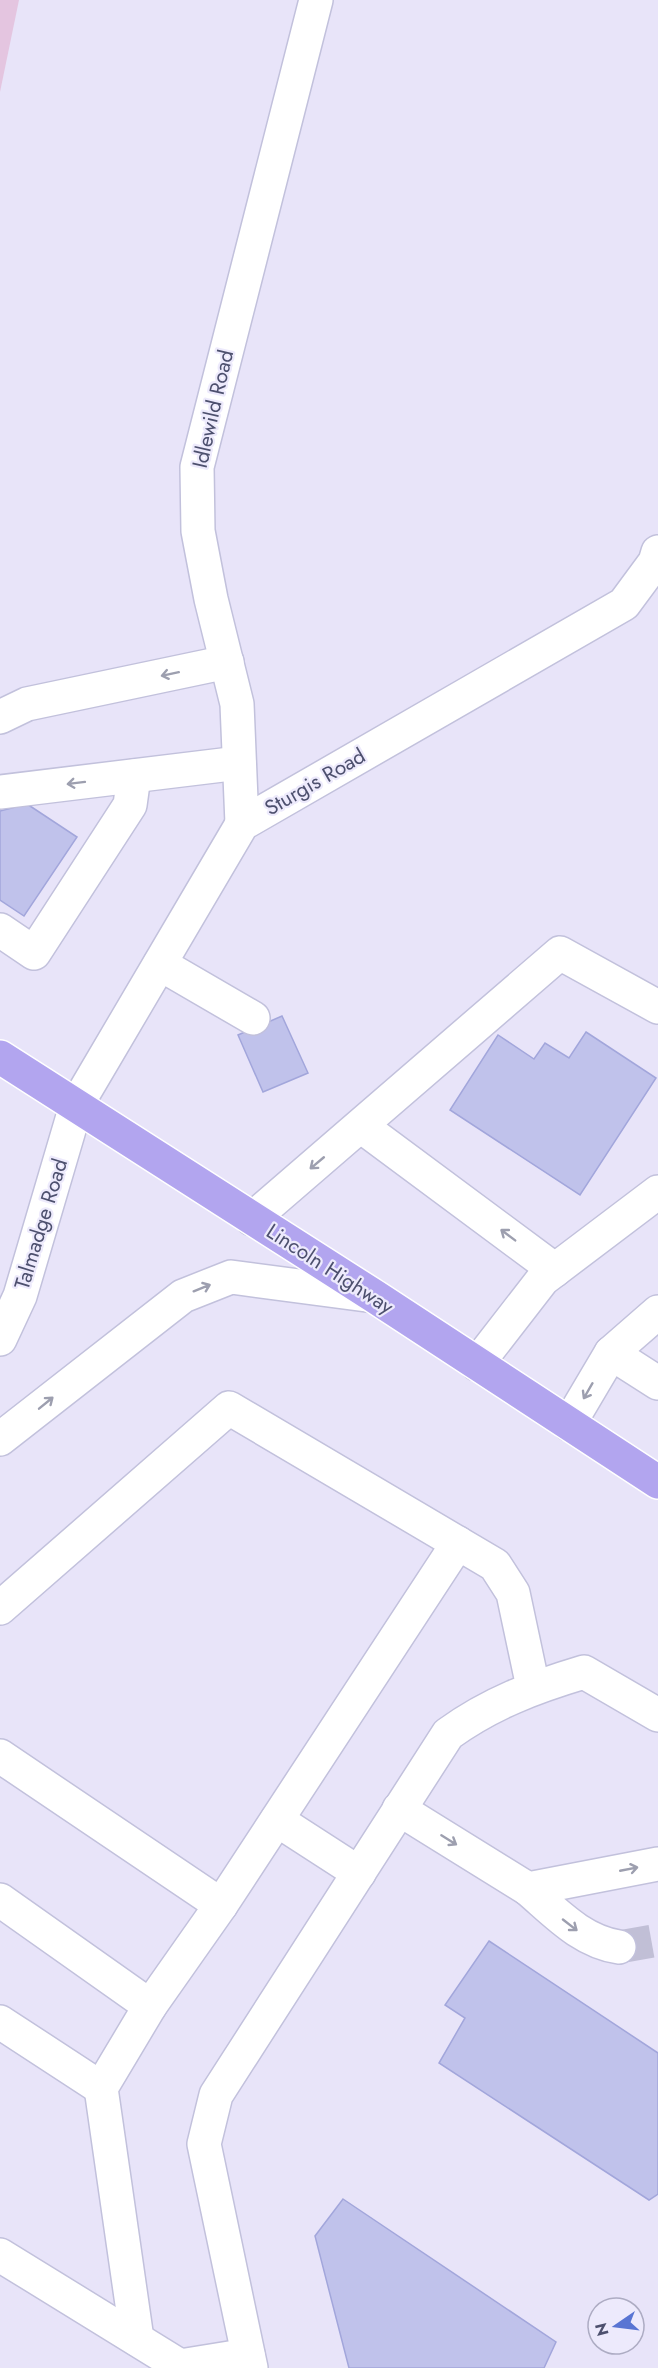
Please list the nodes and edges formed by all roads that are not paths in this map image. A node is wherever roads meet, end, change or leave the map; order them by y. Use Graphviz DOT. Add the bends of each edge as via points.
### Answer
graph roads {
  1 [pos="316,0"];
  2 [pos="657,559"];
  3 [pos="227,662"];
  4 [pos="0,717"];
  5 [pos="239,764"];
  6 [pos="134,776"];
  7 [pos="0,792"];
  8 [pos="242,824"];
  9 [pos="0,930"];
  10 [pos="160,964"];
  11 [pos="658,1007"];
  12 [pos="253,1018"];
  13 [pos="0,1058"];
  14 [pos="76,1106"];
  15 [pos="361,1125"];
  16 [pos="658,1192"];
  17 [pos="252,1219"];
  18 [pos="555,1270"];
  19 [pos="374,1296"];
  20 [pos="658,1312"];
  21 [pos="0,1339"];
  22 [pos="611,1353"];
  23 [pos="477,1364"];
  24 [pos="658,1383"];
  25 [pos="569,1424"];
  26 [pos="0,1439"];
  27 [pos="658,1482"];
  28 [pos="458,1543"];
  29 [pos="0,1608"];
  30 [pos="533,1687"];
  31 [pos="658,1715"];
  32 [pos="0,1756"];
  33 [pos="399,1809"];
  34 [pos="277,1820"];
  35 [pos="658,1864"];
  36 [pos="358,1873"];
  37 [pos="528,1889"];
  38 [pos="0,1900"];
  39 [pos="221,1905"];
  40 [pos="619,1947"];
  41 [pos="150,2006"];
  42 [pos="0,2022"];
  43 [pos="101,2088"];
  44 [pos="0,2255"];
  45 [pos="137,2339"];
  46 [pos="249,2362"];
  1 -- 3 [label="street, Idlewild Road" via="196,467 198,531"];
  2 -- 8 [label="street, Sturgis Road" via="624,604"];
  3 -- 4 [label="street, one-way" via="27,704"];
  3 -- 5 [label="street, Idlewild Road" via="237,704"];
  5 -- 6 [label="street"];
  5 -- 8 [label="street, Idlewild Road"];
  6 -- 7 [label="street, one-way"];
  6 -- 9 [label="street" via="130,805 34,953"];
  8 -- 10 [label="street, Sturgis Road"];
  10 -- 12 [label="street"];
  10 -- 14 [label="street, Sturgis Road"];
  11 -- 15 [label="street" via="560,953"];
  13 -- 14 [label="main road, Lincoln Highway"];
  14 -- 17 [label="main road, Lincoln Highway"];
  14 -- 21 [label="street, Talmadge Road" via="20,1296"];
  15 -- 17 [label="street, one-way"];
  18 -- 15 [label="street, one-way"];
  16 -- 18 [label="street"];
  17 -- 19 [label="main road, Lincoln Highway"];
  18 -- 23 [label="street" via="543,1279"];
  19 -- 23 [label="main road, Lincoln Highway"];
  26 -- 19 [label="street, one-way" via="183,1296 231,1276"];
  20 -- 22 [label="street"];
  22 -- 24 [label="street"];
  22 -- 25 [label="street, one-way"];
  23 -- 25 [label="main road, Lincoln Highway"];
  25 -- 27 [label="main road, Lincoln Highway"];
  28 -- 29 [label="street" via="229,1408"];
  28 -- 30 [label="street" via="495,1565 513,1593"];
  28 -- 34 [label="street"];
  30 -- 31 [label="street" via="584,1672"];
  30 -- 33 [label="street" via="476,1714 448,1734"];
  32 -- 39 [label="street"];
  33 -- 36 [label="street"];
  33 -- 37 [label="street, one-way"];
  34 -- 36 [label="street"];
  34 -- 39 [label="street"];
  37 -- 35 [label="street, one-way"];
  36 -- 46 [label="street" via="216,2095 204,2144"];
  37 -- 40 [label="street, one-way" via="572,1928 604,1945"];
  38 -- 41 [label="street"];
  39 -- 41 [label="street"];
  41 -- 43 [label="street"];
  42 -- 43 [label="street"];
  43 -- 45 [label="street"];
  44 -- 45 [label="street"];
  45 -- 46 [label="street" via="180,2366"];
}
